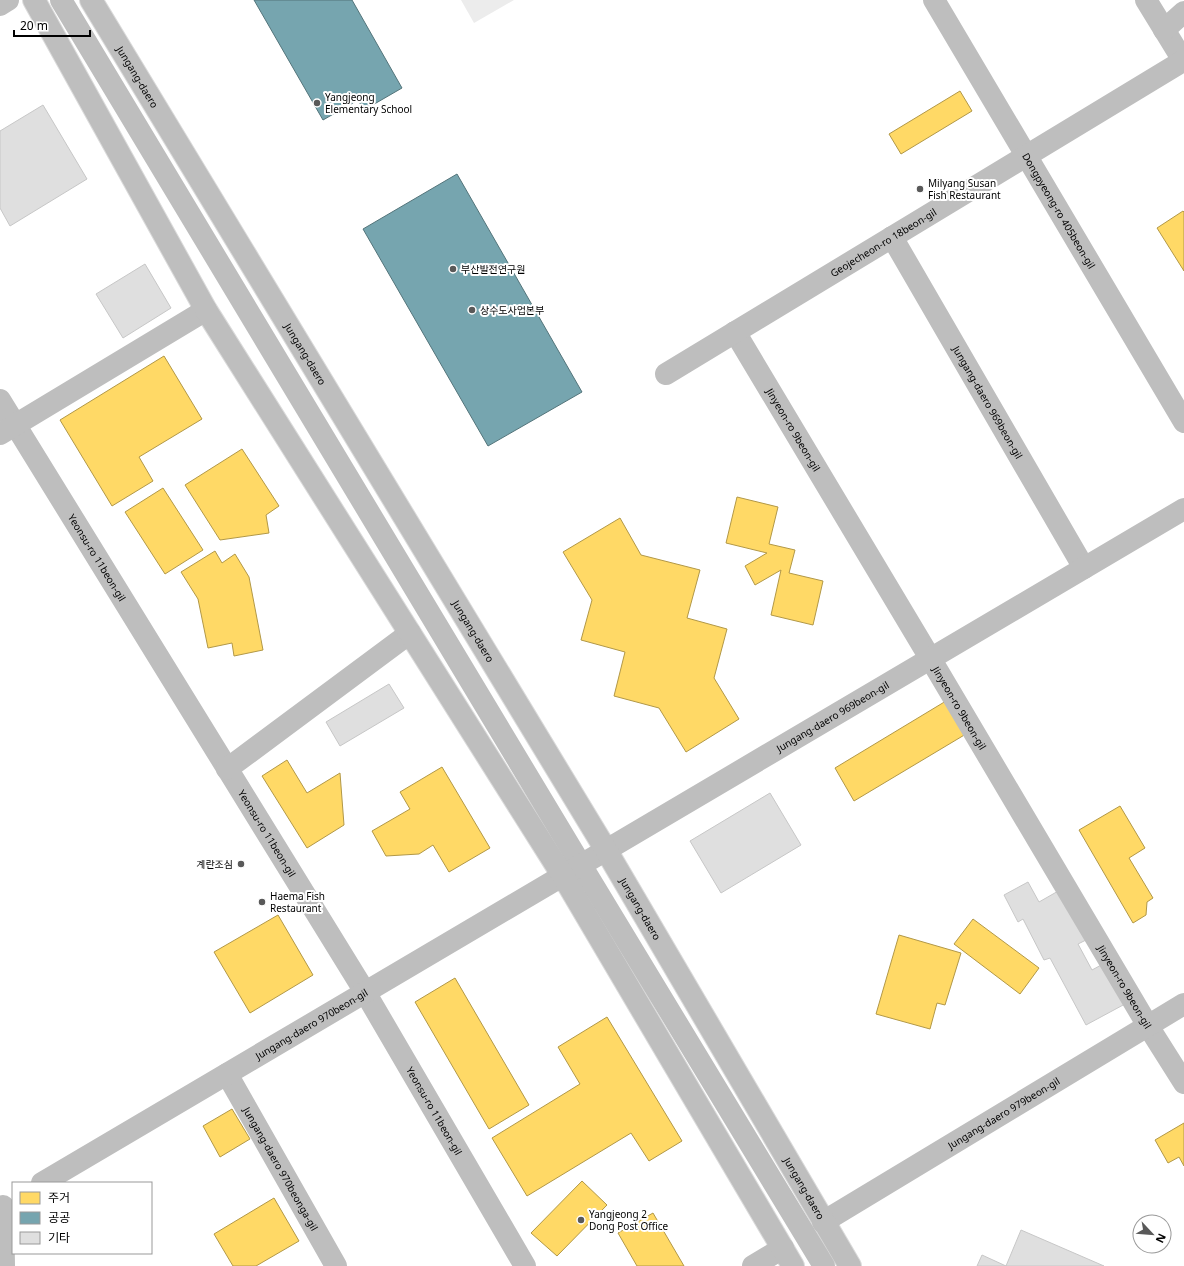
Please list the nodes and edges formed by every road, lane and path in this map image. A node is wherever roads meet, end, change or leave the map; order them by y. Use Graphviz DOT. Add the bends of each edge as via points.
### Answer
graph roads {
  1 [pos="8,0"];
  2 [pos="34,0"];
  3 [pos="61,0"];
  4 [pos="91,0"];
  5 [pos="934,0"];
  6 [pos="1146,0"];
  7 [pos="0,5"];
  8 [pos="1184,12"];
  9 [pos="1164,30"];
  10 [pos="1184,62"];
  11 [pos="1027,156"];
  12 [pos="892,237"];
  13 [pos="206,310"];
  14 [pos="735,332"];
  15 [pos="666,374"];
  16 [pos="0,400"];
  17 [pos="1184,422"];
  18 [pos="8,430"];
  19 [pos="1184,509"];
  20 [pos="1084,568"];
  21 [pos="410,633"];
  22 [pos="930,658"];
  23 [pos="227,769"];
  24 [pos="606,850"];
  25 [pos="572,871"];
  26 [pos="365,992"];
  27 [pos="1184,1004"];
  28 [pos="1148,1026"];
  29 [pos="227,1074"];
  30 [pos="1184,1083"];
  31 [pos="44,1182"];
  32 [pos="6,1205"];
  33 [pos="823,1222"];
  34 [pos="788,1257"];
  35 [pos="334,1265"];
  36 [pos="4,1266"];
  37 [pos="525,1266"];
  38 [pos="753,1266"];
  39 [pos="824,1266"];
  40 [pos="850,1266"];
  1 -- 7 [label="street"];
  2 -- 13 [label="street"];
  3 -- 25 [label="street"];
  4 -- 24 [label="street, Jungang-daero"];
  5 -- 11 [label="street, Dongpyeong-ro 405beon-gil"];
  6 -- 9 [label="street"];
  8 -- 9 [label="street"];
  9 -- 10 [label="street"];
  10 -- 11 [label="street, Geojecheon-ro 18beon-gil"];
  11 -- 12 [label="street, Geojecheon-ro 18beon-gil"];
  11 -- 17 [label="street, Dongpyeong-ro 405beon-gil"];
  12 -- 14 [label="street, Geojecheon-ro 18beon-gil"];
  12 -- 20 [label="street, Jungang-daero 969beon-gil"];
  13 -- 18 [label="street"];
  13 -- 21 [label="street"];
  14 -- 15 [label="street, Geojecheon-ro 18beon-gil"];
  14 -- 22 [label="street, Jinyeon-ro 9beon-gil"];
  16 -- 18 [label="street, Yeonsu-ro 11beon-gil"];
  18 -- 23 [label="street, Yeonsu-ro 11beon-gil"];
  19 -- 20 [label="street, Jungang-daero 969beon-gil"];
  20 -- 22 [label="street, Jungang-daero 969beon-gil"];
  21 -- 23 [label="street"];
  21 -- 25 [label="street"];
  22 -- 24 [label="street, Jungang-daero 969beon-gil"];
  22 -- 28 [label="street, Jinyeon-ro 9beon-gil"];
  23 -- 26 [label="street, Yeonsu-ro 11beon-gil"];
  24 -- 25 [label="street, Jungang-daero 969beon-gil"];
  24 -- 33 [label="street, Jungang-daero"];
  25 -- 26 [label="street, Jungang-daero 970beon-gil"];
  25 -- 34 [label="street"];
  25 -- 39 [label="street"];
  26 -- 29 [label="street, Jungang-daero 970beon-gil"];
  26 -- 37 [label="street, Yeonsu-ro 11beon-gil"];
  27 -- 28 [label="street, Jungang-daero 979beon-gil"];
  28 -- 30 [label="street, Jinyeon-ro 9beon-gil"];
  28 -- 33 [label="street, Jungang-daero 979beon-gil"];
  29 -- 31 [label="street, Jungang-daero 970beon-gil"];
  29 -- 35 [label="street, Jungang-daero 970beonga-gil"];
  32 -- 36 [label="street"];
  33 -- 40 [label="street, Jungang-daero"];
  34 -- 38 [label="street"];
}
